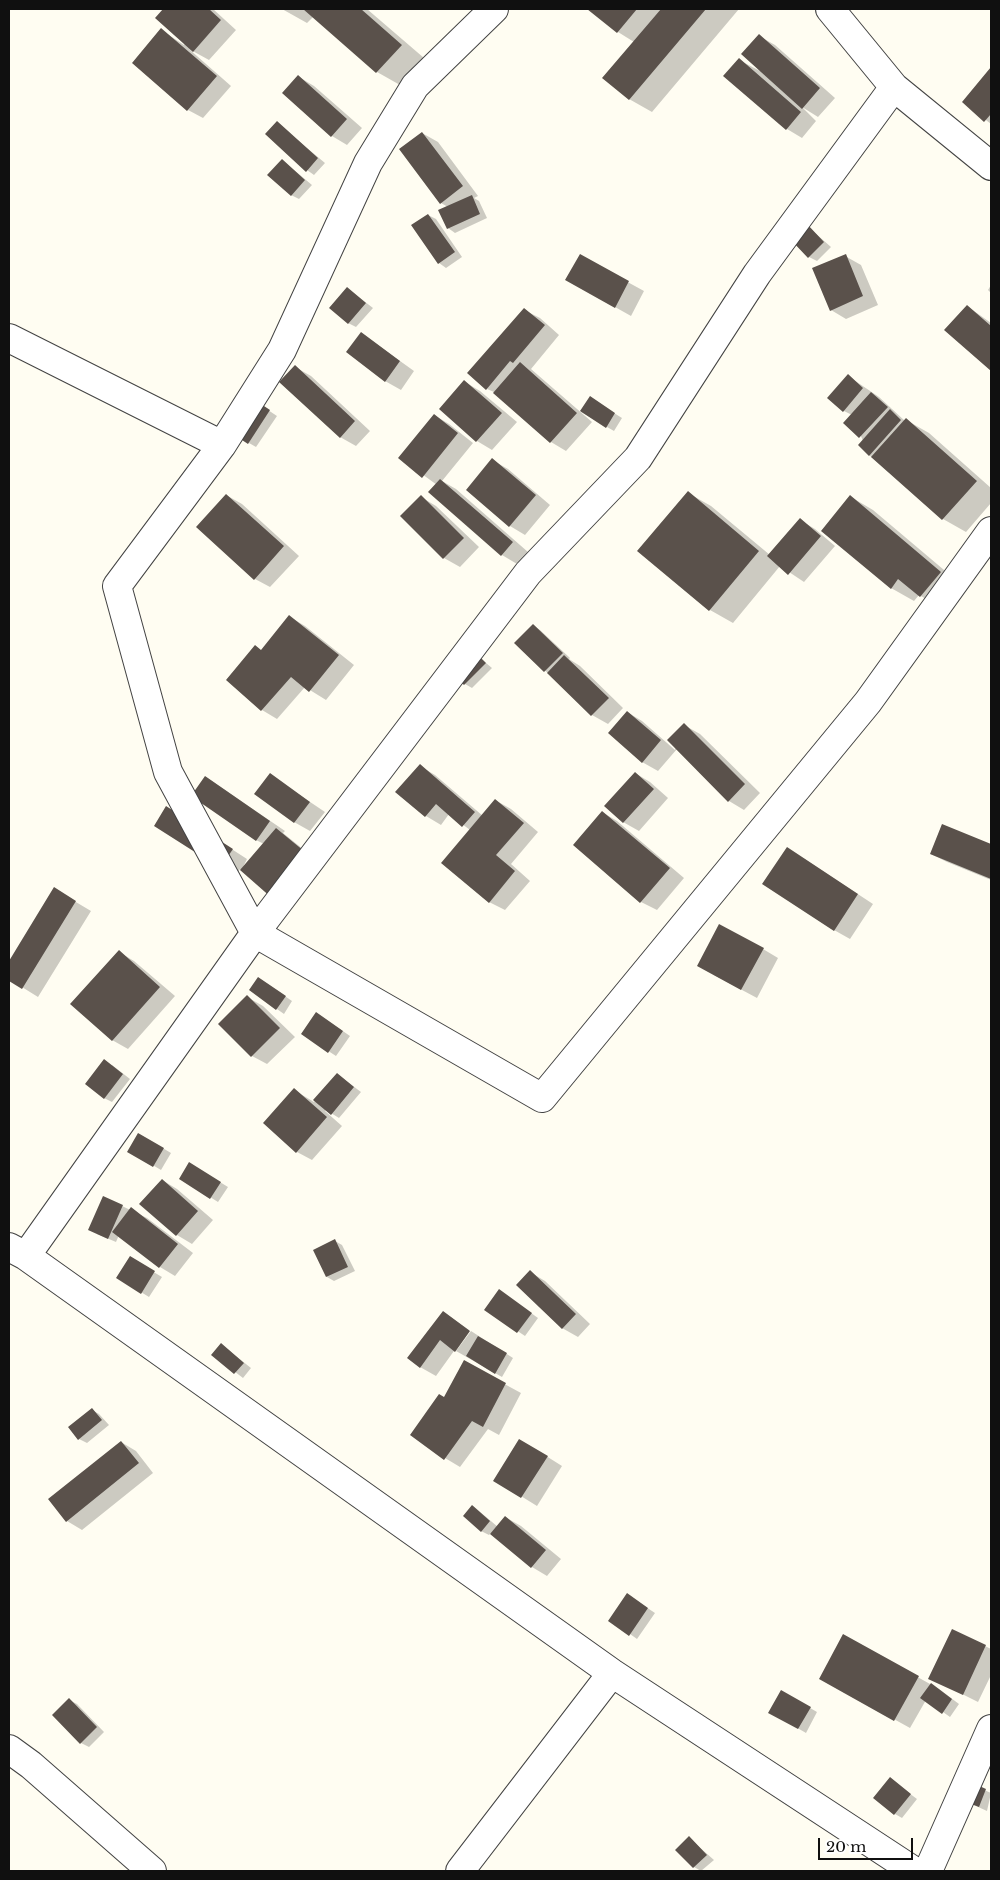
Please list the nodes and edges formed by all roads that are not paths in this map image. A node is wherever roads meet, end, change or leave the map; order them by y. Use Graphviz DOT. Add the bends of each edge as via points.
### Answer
graph roads {
  1 [pos="494,9"];
  2 [pos="830,9"];
  3 [pos="894,87"];
  4 [pos="991,166"];
  5 [pos="9,338"];
  6 [pos="222,445"];
  7 [pos="991,531"];
  8 [pos="255,934"];
  9 [pos="17,1252"];
  10 [pos="612,1673"];
  11 [pos="991,1729"];
  12 [pos="9,1750"];
  13 [pos="152,1871"];
  14 [pos="460,1871"];
  15 [pos="914,1871"];
  16 [pos="928,1871"];
  1 -- 6 [label="street" via="415,86 368,163 282,350"];
  2 -- 3 [label="street"];
  3 -- 4 [label="street"];
  3 -- 8 [label="street" via="757,274 638,458 528,573"];
  5 -- 6 [label="street"];
  6 -- 8 [label="street" via="117,586 168,772"];
  7 -- 8 [label="street" via="868,702 542,1098"];
  8 -- 9 [label="street"];
  9 -- 10 [label="street"];
  10 -- 14 [label="street"];
  10 -- 15 [label="street"];
  11 -- 16 [label="street"];
  12 -- 13 [label="street" via="31,1765"];
}
